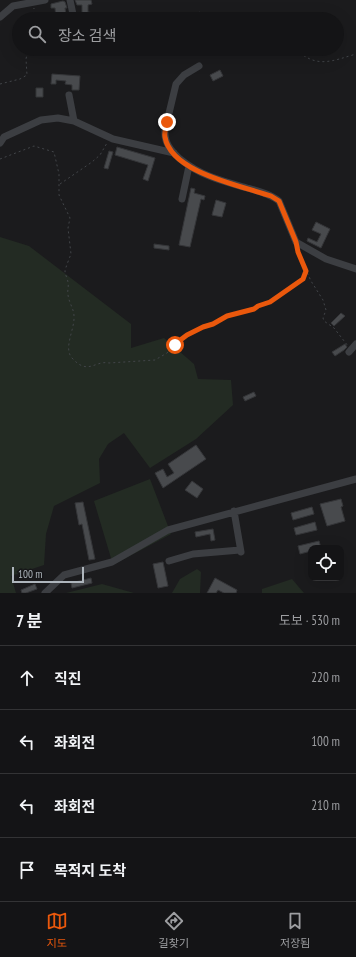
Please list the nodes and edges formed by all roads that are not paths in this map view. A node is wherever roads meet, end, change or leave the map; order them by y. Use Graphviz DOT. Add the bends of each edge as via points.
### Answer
graph roads {
  1 [pos="46,0"];
  2 [pos="70,0"];
  3 [pos="24,2"];
  4 [pos="73,12"];
  5 [pos="0,17"];
  6 [pos="199,66"];
  7 [pos="69,95"];
  8 [pos="74,121"];
  9 [pos="0,143"];
  10 [pos="174,153"];
  11 [pos="189,166"];
  12 [pos="182,199"];
  13 [pos="356,269"];
  14 [pos="356,479"];
  15 [pos="234,511"];
  16 [pos="169,561"];
  17 [pos="45,593"];
  1 -- 3 [label="street"];
  2 -- 4 [label="street"];
  3 -- 5 [label="street" via="13,6"];
  6 -- 10 [label="street" via="184,74 176,84 164,136"];
  7 -- 8 [label="street"];
  8 -- 9 [label="street" via="46,119 9,135"];
  8 -- 10 [label="street" via="109,137"];
  10 -- 11 [label="street"];
  11 -- 12 [label="street"];
  11 -- 13 [label="street" via="198,172 276,199 296,242 326,259"];
  14 -- 15 [label="street"];
  15 -- 16 [label="street" via="241,551 193,554"];
  15 -- 17 [label="street" via="168,530 112,562 64,575"];
}
